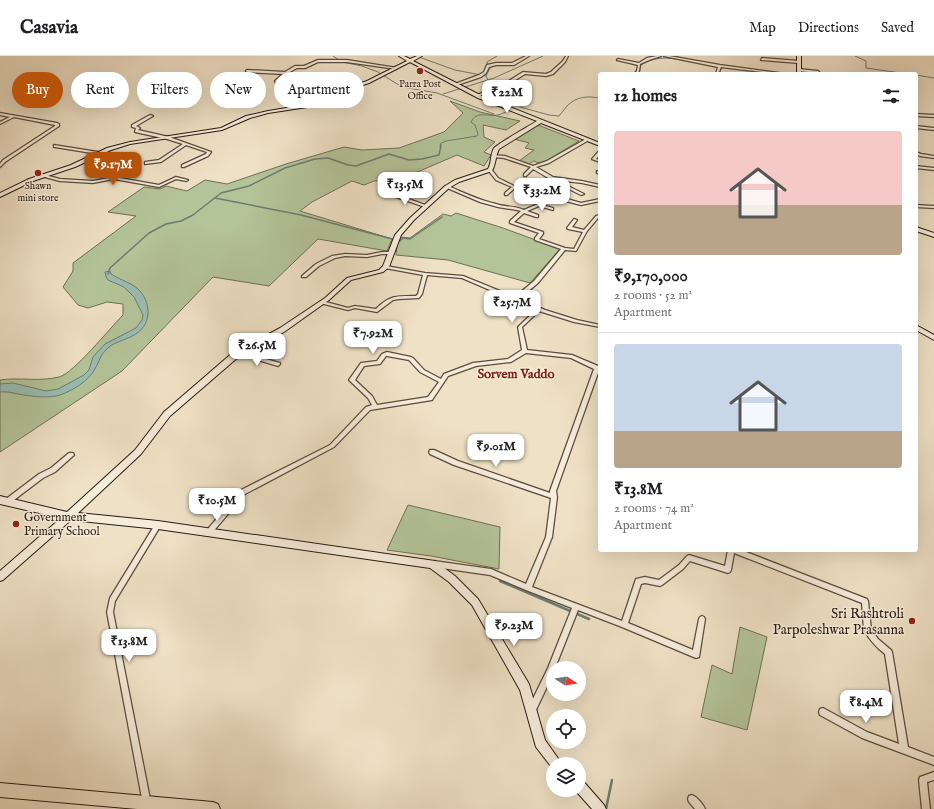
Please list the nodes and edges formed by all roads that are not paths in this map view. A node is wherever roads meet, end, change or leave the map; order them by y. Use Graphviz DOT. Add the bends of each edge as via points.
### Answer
graph roads {
  1 [pos="401,56"];
  2 [pos="420,56"];
  3 [pos="528,56"];
  4 [pos="567,56"];
  5 [pos="660,56"];
  6 [pos="665,56"];
  7 [pos="799,56"];
  8 [pos="342,57"];
  9 [pos="677,57"];
  10 [pos="762,59"];
  11 [pos="618,60"];
  12 [pos="347,61"];
  13 [pos="409,62"];
  14 [pos="799,62"];
  15 [pos="639,64"];
  16 [pos="720,66"];
  17 [pos="396,68"];
  18 [pos="247,71"];
  19 [pos="288,72"];
  20 [pos="637,72"];
  21 [pos="718,72"];
  22 [pos="770,72"];
  23 [pos="799,72"];
  24 [pos="818,72"];
  25 [pos="274,73"];
  26 [pos="456,84"];
  27 [pos="504,85"];
  28 [pos="521,90"];
  29 [pos="478,95"];
  30 [pos="0,114"];
  31 [pos="918,115"];
  32 [pos="14,116"];
  33 [pos="151,116"];
  34 [pos="934,116"];
  35 [pos="541,121"];
  36 [pos="0,123"];
  37 [pos="918,127"];
  38 [pos="934,129"];
  39 [pos="168,138"];
  40 [pos="587,140"];
  41 [pos="186,144"];
  42 [pos="598,144"];
  43 [pos="55,146"];
  44 [pos="595,150"];
  45 [pos="598,151"];
  46 [pos="98,153"];
  47 [pos="918,154"];
  48 [pos="493,156"];
  49 [pos="934,157"];
  50 [pos="146,163"];
  51 [pos="0,166"];
  52 [pos="183,166"];
  53 [pos="533,167"];
  54 [pos="918,167"];
  55 [pos="934,169"];
  56 [pos="490,170"];
  57 [pos="42,175"];
  58 [pos="525,175"];
  59 [pos="552,178"];
  60 [pos="186,180"];
  61 [pos="598,186"];
  62 [pos="567,187"];
  63 [pos="447,188"];
  64 [pos="388,193"];
  65 [pos="506,194"];
  66 [pos="582,194"];
  67 [pos="0,195"];
  68 [pos="555,197"];
  69 [pos="598,200"];
  70 [pos="539,205"];
  71 [pos="426,206"];
  72 [pos="918,206"];
  73 [pos="934,207"];
  74 [pos="552,209"];
  75 [pos="524,211"];
  76 [pos="537,216"];
  77 [pos="598,217"];
  78 [pos="575,220"];
  79 [pos="918,230"];
  80 [pos="585,231"];
  81 [pos="934,235"];
  82 [pos="564,249"];
  83 [pos="392,252"];
  84 [pos="386,267"];
  85 [pos="425,274"];
  86 [pos="304,276"];
  87 [pos="516,299"];
  88 [pos="322,302"];
  89 [pos="539,309"];
  90 [pos="598,326"];
  91 [pos="918,327"];
  92 [pos="918,327"];
  93 [pos="934,335"];
  94 [pos="934,338"];
  95 [pos="525,351"];
  96 [pos="241,352"];
  97 [pos="278,364"];
  98 [pos="598,368"];
  99 [pos="598,371"];
  100 [pos="441,381"];
  101 [pos="376,407"];
  102 [pos="432,452"];
  103 [pos="71,455"];
  104 [pos="554,497"];
  105 [pos="4,500"];
  106 [pos="69,516"];
  107 [pos="158,525"];
  108 [pos="209,532"];
  109 [pos="732,552"];
  110 [pos="737,552"];
  111 [pos="432,564"];
  112 [pos="0,577"];
  113 [pos="528,588"];
  114 [pos="576,607"];
  115 [pos="702,618"];
  116 [pos="624,625"];
  117 [pos="531,712"];
  118 [pos="823,712"];
  119 [pos="904,749"];
  120 [pos="551,757"];
  121 [pos="934,762"];
  122 [pos="934,776"];
  123 [pos="0,790"];
  124 [pos="586,793"];
  125 [pos="692,799"];
  126 [pos="147,806"];
  127 [pos="213,809"];
  128 [pos="600,809"];
  129 [pos="701,809"];
  130 [pos="926,809"];
  1 -- 13 [label="street"];
  2 -- 13 [label="street"];
  3 -- 26 [label="street" via="513,64 492,64 480,76"];
  4 -- 27 [label="street" via="552,73 524,73"];
  5 -- 15 [label="street"];
  6 -- 9 [label="street"];
  7 -- 14 [label="street"];
  8 -- 12 [label="street"];
  9 -- 16 [label="street"];
  10 -- 14 [label="street"];
  11 -- 15 [label="street"];
  12 -- 17 [label="street"];
  12 -- 19 [label="street" via="318,61"];
  13 -- 17 [label="street"];
  13 -- 26 [label="street"];
  14 -- 23 [label="street"];
  15 -- 20 [label="street"];
  16 -- 21 [label="street"];
  16 -- 22 [label="street"];
  17 -- 39 [label="street" via="312,105 248,117 222,129"];
  18 -- 25 [label="street"];
  23 -- 24 [label="street"];
  26 -- 29 [label="street"];
  27 -- 28 [label="street"];
  27 -- 29 [label="street"];
  29 -- 35 [label="street"];
  30 -- 32 [label="street"];
  31 -- 34 [label="street"];
  32 -- 36 [label="street"];
  32 -- 51 [label="street" via="57,126"];
  33 -- 39 [label="street" via="133,126 138,128 136,131"];
  35 -- 40 [label="street"];
  35 -- 48 [label="street" via="502,144 494,151"];
  37 -- 38 [label="street"];
  39 -- 41 [label="street"];
  39 -- 46 [label="street" via="130,143"];
  40 -- 42 [label="street"];
  40 -- 53 [label="street" via="548,162"];
  41 -- 50 [label="street" via="160,161"];
  41 -- 52 [label="street" via="209,152"];
  43 -- 46 [label="street"];
  44 -- 45 [label="street"];
  46 -- 57 [label="street" via="72,166"];
  47 -- 49 [label="street"];
  48 -- 53 [label="street"];
  48 -- 56 [label="street"];
  53 -- 58 [label="street"];
  53 -- 59 [label="street"];
  54 -- 55 [label="street"];
  56 -- 63 [label="street" via="457,181"];
  56 -- 65 [label="street" via="497,178 514,187"];
  57 -- 60 [label="street" via="60,180 93,182 114,178 159,186 176,178"];
  57 -- 67 [label="street"];
  59 -- 61 [label="street"];
  59 -- 62 [label="street"];
  62 -- 66 [label="street"];
  62 -- 68 [label="street"];
  63 -- 71 [label="street"];
  63 -- 75 [label="street" via="498,206"];
  64 -- 71 [label="street"];
  68 -- 69 [label="street" via="581,204"];
  68 -- 70 [label="street"];
  70 -- 74 [label="street"];
  70 -- 75 [label="street"];
  71 -- 83 [label="street" via="398,235"];
  72 -- 73 [label="street"];
  75 -- 76 [label="street"];
  75 -- 82 [label="street" via="511,222 542,232 536,239"];
  77 -- 80 [label="street"];
  78 -- 80 [label="street" via="569,228"];
  79 -- 81 [label="street"];
  80 -- 82 [label="street" via="574,250"];
  82 -- 87 [label="street" via="536,282"];
  83 -- 84 [label="street"];
  83 -- 86 [label="street" via="330,258"];
  84 -- 85 [label="street"];
  84 -- 88 [label="street" via="381,271 349,279"];
  85 -- 87 [label="street" via="463,277"];
  85 -- 88 [label="street" via="420,294 393,298 386,301 377,311 355,307 348,309"];
  87 -- 89 [label="street"];
  88 -- 96 [label="street" via="282,330"];
  89 -- 90 [label="street" via="562,318"];
  89 -- 95 [label="street" via="520,326"];
  91 -- 93 [label="street"];
  92 -- 94 [label="street"];
  95 -- 98 [label="street" via="572,358"];
  95 -- 100 [label="street" via="509,361 461,368 446,375"];
  96 -- 97 [label="street"];
  96 -- 106 [label="street" via="167,414 138,452"];
  99 -- 104 [label="street" via="553,491"];
  100 -- 101 [label="street" via="430,398"];
  100 -- 101 [label="street" via="426,374 411,359 384,355 378,363 363,364 352,380 370,397"];
  101 -- 108 [label="street" via="368,408 332,446 243,492"];
  102 -- 104 [label="street" via="463,466"];
  103 -- 105 [label="street" via="53,470"];
  104 -- 113 [label="street" via="549,537"];
  105 -- 106 [label="street"];
  106 -- 107 [label="street"];
  106 -- 112 [label="street"];
  107 -- 108 [label="street"];
  107 -- 126 [label="street" via="112,600 110,612"];
  108 -- 111 [label="street"];
  109 -- 116 [label="street" via="728,570 689,558 660,583 638,581"];
  110 -- 119 [label="street" via="865,601 868,630 875,641 888,652"];
  111 -- 113 [label="street" via="491,572"];
  111 -- 117 [label="street" via="452,579 475,602 524,688"];
  113 -- 114 [label="street"];
  114 -- 116 [label="street"];
  114 -- 117 [label="street"];
  115 -- 116 [label="street" via="696,655"];
  117 -- 120 [label="street" via="540,743"];
  118 -- 119 [label="street" via="866,735"];
  119 -- 121 [label="street"];
  122 -- 130 [label="street" via="923,780"];
  123 -- 126 [label="main road"];
  124 -- 128 [label="street"];
  125 -- 129 [label="street"];
  126 -- 127 [label="main road"];
}
